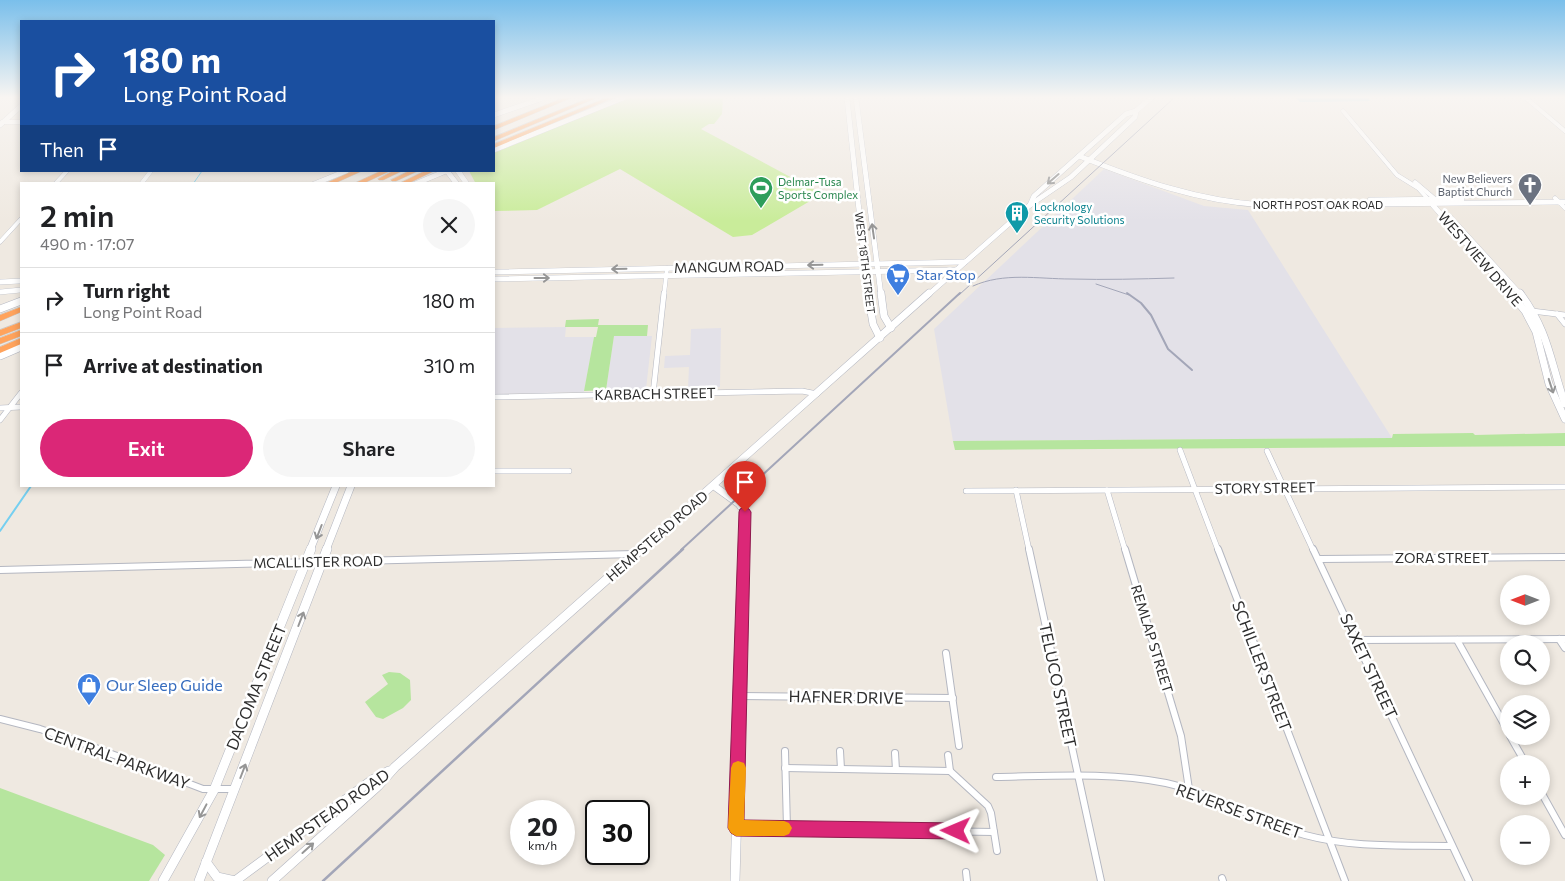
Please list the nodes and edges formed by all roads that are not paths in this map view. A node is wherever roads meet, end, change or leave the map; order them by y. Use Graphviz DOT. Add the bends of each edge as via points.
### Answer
graph roads {
  1 [pos="511,139"];
  2 [pos="522,139"];
  3 [pos="850,139"];
  4 [pos="861,139"];
  5 [pos="1098,139"];
  6 [pos="1111,139"];
  7 [pos="1367,139"];
  8 [pos="495,146"];
  9 [pos="495,150"];
  10 [pos="863,151"];
  11 [pos="851,152"];
  12 [pos="1081,154"];
  13 [pos="1090,158"];
  14 [pos="1393,170"];
  15 [pos="66,172"];
  16 [pos="150,172"];
  17 [pos="344,172"];
  18 [pos="356,172"];
  19 [pos="366,172"];
  20 [pos="385,172"];
  21 [pos="397,172"];
  22 [pos="412,172"];
  23 [pos="430,172"];
  24 [pos="444,172"];
  25 [pos="447,172"];
  26 [pos="57,182"];
  27 [pos="143,182"];
  28 [pos="319,182"];
  29 [pos="332,182"];
  30 [pos="343,182"];
  31 [pos="361,182"];
  32 [pos="373,182"];
  33 [pos="389,182"];
  34 [pos="406,182"];
  35 [pos="420,182"];
  36 [pos="455,182"];
  37 [pos="855,186"];
  38 [pos="867,186"];
  39 [pos="1555,198"];
  40 [pos="1565,198"];
  41 [pos="1428,199"];
  42 [pos="1435,202"];
  43 [pos="1562,202"];
  44 [pos="1030,205"];
  45 [pos="1565,208"];
  46 [pos="858,214"];
  47 [pos="871,214"];
  48 [pos="20,220"];
  49 [pos="0,242"];
  50 [pos="965,262"];
  51 [pos="877,264"];
  52 [pos="864,265"];
  53 [pos="782,266"];
  54 [pos="667,268"];
  55 [pos="592,270"];
  56 [pos="956,270"];
  57 [pos="495,272"];
  58 [pos="865,272"];
  59 [pos="878,272"];
  60 [pos="783,273"];
  61 [pos="520,274"];
  62 [pos="666,276"];
  63 [pos="591,277"];
  64 [pos="495,279"];
  65 [pos="20,280"];
  66 [pos="0,282"];
  67 [pos="18,290"];
  68 [pos="0,292"];
  69 [pos="882,300"];
  70 [pos="869,301"];
  71 [pos="20,305"];
  72 [pos="20,305"];
  73 [pos="8,306"];
  74 [pos="20,306"];
  75 [pos="0,309"];
  76 [pos="1532,311"];
  77 [pos="0,313"];
  78 [pos="1556,314"];
  79 [pos="1565,314"];
  80 [pos="0,318"];
  81 [pos="20,319"];
  82 [pos="1565,324"];
  83 [pos="20,326"];
  84 [pos="0,327"];
  85 [pos="891,328"];
  86 [pos="20,332"];
  87 [pos="880,338"];
  88 [pos="1,339"];
  89 [pos="20,341"];
  90 [pos="20,348"];
  91 [pos="0,350"];
  92 [pos="0,356"];
  93 [pos="20,394"];
  94 [pos="653,394"];
  95 [pos="817,394"];
  96 [pos="495,398"];
  97 [pos="1565,404"];
  98 [pos="10,407"];
  99 [pos="20,407"];
  100 [pos="0,408"];
  101 [pos="0,420"];
  102 [pos="1565,420"];
  103 [pos="1180,450"];
  104 [pos="1268,451"];
  105 [pos="495,471"];
  106 [pos="568,471"];
  107 [pos="714,486"];
  108 [pos="336,487"];
  109 [pos="352,487"];
  110 [pos="1284,487"];
  111 [pos="1565,487"];
  112 [pos="1016,490"];
  113 [pos="1106,490"];
  114 [pos="1195,490"];
  115 [pos="966,491"];
  116 [pos="636,554"];
  117 [pos="1565,557"];
  118 [pos="1320,559"];
  119 [pos="323,561"];
  120 [pos="307,562"];
  121 [pos="0,570"];
  122 [pos="1562,639"];
  123 [pos="1357,640"];
  124 [pos="1457,640"];
  125 [pos="1565,648"];
  126 [pos="946,653"];
  127 [pos="740,696"];
  128 [pos="952,698"];
  129 [pos="1500,717"];
  130 [pos="0,720"];
  131 [pos="959,746"];
  132 [pos="785,751"];
  133 [pos="840,752"];
  134 [pos="894,753"];
  135 [pos="948,755"];
  136 [pos="395,768"];
  137 [pos="786,768"];
  138 [pos="841,769"];
  139 [pos="896,770"];
  140 [pos="950,771"];
  141 [pos="996,777"];
  142 [pos="1078,777"];
  143 [pos="236,789"];
  144 [pos="1189,789"];
  145 [pos="214,790"];
  146 [pos="1548,805"];
  147 [pos="736,828"];
  148 [pos="787,828"];
  149 [pos="994,832"];
  150 [pos="1565,834"];
  151 [pos="1329,840"];
  152 [pos="1452,846"];
  153 [pos="997,851"];
  154 [pos="206,862"];
  155 [pos="966,872"];
  156 [pos="162,881"];
  157 [pos="199,881"];
  158 [pos="235,881"];
  159 [pos="272,881"];
  160 [pos="735,881"];
  161 [pos="967,881"];
  162 [pos="1101,881"];
  163 [pos="1345,881"];
  164 [pos="1469,881"];
  1 -- 8 [label="highway"];
  2 -- 9 [label="main road"];
  3 -- 11 [label="main road, WEST 18TH STREET"];
  4 -- 10 [label="main road, WEST 18TH STREET"];
  5 -- 12 [label="main road, HEMPSTEAD ROAD"];
  6 -- 13 [label="main road, HEMPSTEAD ROAD"];
  7 -- 14 [label="street, WESTVIEW DRIVE"];
  10 -- 11 [label="main road"];
  10 -- 38 [label="main road, WEST 18TH STREET"];
  11 -- 37 [label="main road, WEST 18TH STREET"];
  12 -- 13 [label="main road, NORTH POST OAK ROAD"];
  12 -- 44 [label="main road, HEMPSTEAD ROAD, one-way" via="1034,196"];
  13 -- 41 [label="main road, NORTH POST OAK ROAD" via="1211,197 1262,202"];
  13 -- 42 [label="main road, NORTH POST OAK ROAD" via="1168,190 1222,203 1263,206"];
  13 -- 44 [label="main road, HEMPSTEAD ROAD" via="1043,199"];
  14 -- 41 [label="street, WESTVIEW DRIVE"];
  14 -- 42 [label="street, WESTVIEW DRIVE" via="1423,187"];
  15 -- 26 [label="street"];
  16 -- 27 [label="street"];
  17 -- 28 [label="main road"];
  18 -- 29 [label="highway"];
  19 -- 30 [label="highway"];
  20 -- 31 [label="highway"];
  21 -- 32 [label="highway"];
  22 -- 33 [label="highway"];
  23 -- 34 [label="highway"];
  24 -- 35 [label="main road"];
  25 -- 36 [label="main road"];
  37 -- 38 [label="main road"];
  37 -- 46 [label="main road, WEST 18TH STREET"];
  38 -- 47 [label="main road, WEST 18TH STREET"];
  39 -- 40 [label="main road, NORTH POST OAK ROAD"];
  39 -- 42 [label="main road, NORTH POST OAK ROAD"];
  39 -- 43 [label="street"];
  41 -- 42 [label="main road, WESTVIEW DRIVE"];
  42 -- 43 [label="main road, NORTH POST OAK ROAD"];
  42 -- 76 [label="main road, WESTVIEW DRIVE" via="1470,237"];
  42 -- 102 [label="main road, WESTVIEW DRIVE, one-way" via="1524,311 1536,332 1549,384"];
  43 -- 45 [label="street"];
  44 -- 50 [label="main road, HEMPSTEAD ROAD"];
  46 -- 47 [label="main road"];
  46 -- 52 [label="main road, WEST 18TH STREET"];
  51 -- 47 [label="main road, WEST 18TH STREET, one-way"];
  48 -- 49 [label="street"];
  50 -- 51 [label="main road, MANGUM ROAD"];
  50 -- 56 [label="main road, HEMPSTEAD ROAD"];
  51 -- 52 [label="main road, MANGUM ROAD"];
  51 -- 59 [label="main road, WEST 18TH STREET"];
  52 -- 53 [label="main road, MANGUM ROAD, one-way"];
  52 -- 58 [label="main road, WEST 18TH STREET"];
  53 -- 54 [label="main road, MANGUM ROAD"];
  53 -- 60 [label="main road"];
  54 -- 55 [label="main road, MANGUM ROAD, one-way"];
  54 -- 62 [label="street"];
  55 -- 61 [label="main road, MANGUM ROAD"];
  55 -- 63 [label="main road"];
  56 -- 59 [label="main road, MANGUM ROAD"];
  56 -- 85 [label="main road, HEMPSTEAD ROAD"];
  57 -- 61 [label="main road, MANGUM ROAD"];
  58 -- 59 [label="main road, MANGUM ROAD"];
  58 -- 60 [label="main road, MANGUM ROAD"];
  58 -- 70 [label="main road, WEST 18TH STREET"];
  59 -- 69 [label="main road, WEST 18TH STREET"];
  60 -- 62 [label="main road, MANGUM ROAD"];
  61 -- 63 [label="main road, MANGUM ROAD, one-way"];
  61 -- 64 [label="main road, MANGUM ROAD"];
  62 -- 63 [label="main road, MANGUM ROAD"];
  62 -- 94 [label="street"];
  65 -- 66 [label="main road"];
  67 -- 68 [label="main road"];
  67 -- 73 [label="main road" via="17,298"];
  69 -- 70 [label="main road"];
  69 -- 85 [label="main road, WEST 18TH STREET" via="884,316"];
  70 -- 87 [label="main road, WEST 18TH STREET" via="873,324"];
  71 -- 73 [label="main road"];
  72 -- 77 [label="highway"];
  73 -- 75 [label="main road"];
  74 -- 80 [label="highway"];
  76 -- 78 [label="street"];
  76 -- 97 [label="main road, WESTVIEW DRIVE" via="1544,332"];
  78 -- 79 [label="street"];
  78 -- 82 [label="street"];
  81 -- 84 [label="highway"];
  83 -- 88 [label="highway"];
  85 -- 87 [label="main road, HEMPSTEAD ROAD"];
  86 -- 88 [label="highway"];
  87 -- 95 [label="main road, HEMPSTEAD ROAD"];
  89 -- 91 [label="highway"];
  90 -- 92 [label="main road"];
  93 -- 98 [label="street"];
  94 -- 95 [label="street, KARBACH STREET" via="802,391"];
  94 -- 96 [label="street, KARBACH STREET"];
  95 -- 107 [label="main road, HEMPSTEAD ROAD"];
  98 -- 99 [label="street"];
  98 -- 100 [label="street"];
  98 -- 101 [label="street"];
  103 -- 114 [label="street, SCHILLER STREET"];
  104 -- 110 [label="street, SAXET STREET"];
  105 -- 106 [label="street"];
  107 -- 116 [label="main road, HEMPSTEAD ROAD"];
  107 -- 127 [label="main road" via="745,512"];
  108 -- 120 [label="main road, DACOMA STREET, one-way"];
  109 -- 119 [label="main road, DACOMA STREET"];
  110 -- 111 [label="street, STORY STREET"];
  110 -- 114 [label="street, STORY STREET"];
  110 -- 118 [label="street, SAXET STREET"];
  112 -- 113 [label="street, STORY STREET"];
  112 -- 115 [label="street, STORY STREET"];
  112 -- 142 [label="street, TELUCO STREET"];
  113 -- 114 [label="street, STORY STREET"];
  113 -- 144 [label="street, REMLAP STREET" via="1181,736"];
  114 -- 151 [label="street, SCHILLER STREET"];
  116 -- 119 [label="street, MCALLISTER ROAD"];
  116 -- 136 [label="main road, HEMPSTEAD ROAD"];
  117 -- 118 [label="street, ZORA STREET"];
  118 -- 123 [label="street, SAXET STREET"];
  119 -- 120 [label="street, MCALLISTER ROAD"];
  143 -- 119 [label="main road, DACOMA STREET, one-way"];
  120 -- 121 [label="street, MCALLISTER ROAD"];
  120 -- 145 [label="main road, DACOMA STREET"];
  122 -- 124 [label="street"];
  122 -- 125 [label="street"];
  123 -- 124 [label="street"];
  123 -- 152 [label="street, SAXET STREET"];
  124 -- 129 [label="street"];
  126 -- 128 [label="street"];
  127 -- 128 [label="street, HAFNER DRIVE"];
  127 -- 147 [label="main road"];
  128 -- 131 [label="street"];
  130 -- 145 [label="street, CENTRAL PARKWAY" via="49,732"];
  132 -- 137 [label="street"];
  133 -- 138 [label="street"];
  134 -- 139 [label="street"];
  135 -- 140 [label="street"];
  136 -- 158 [label="main road, HEMPSTEAD ROAD" via="372,780"];
  159 -- 136 [label="main road, HEMPSTEAD ROAD, one-way"];
  137 -- 138 [label="street"];
  137 -- 148 [label="street"];
  138 -- 139 [label="street"];
  139 -- 140 [label="street"];
  140 -- 149 [label="street" via="988,806"];
  141 -- 142 [label="street, REVERSE STREET"];
  142 -- 144 [label="street, REVERSE STREET" via="1126,777"];
  142 -- 162 [label="street, TELUCO STREET"];
  143 -- 145 [label="street, CENTRAL PARKWAY"];
  143 -- 154 [label="main road, DACOMA STREET"];
  144 -- 151 [label="street, REVERSE STREET" via="1274,824"];
  145 -- 156 [label="main road, DACOMA STREET, one-way"];
  146 -- 150 [label="street"];
  147 -- 148 [label="street"];
  147 -- 160 [label="main road"];
  148 -- 149 [label="street"];
  149 -- 153 [label="street"];
  151 -- 152 [label="street, REVERSE STREET" via="1355,844"];
  151 -- 163 [label="street, SCHILLER STREET"];
  152 -- 164 [label="street, SAXET STREET"];
  154 -- 157 [label="main road, DACOMA STREET"];
  154 -- 158 [label="main road" via="218,878"];
  155 -- 161 [label="street"];
}
